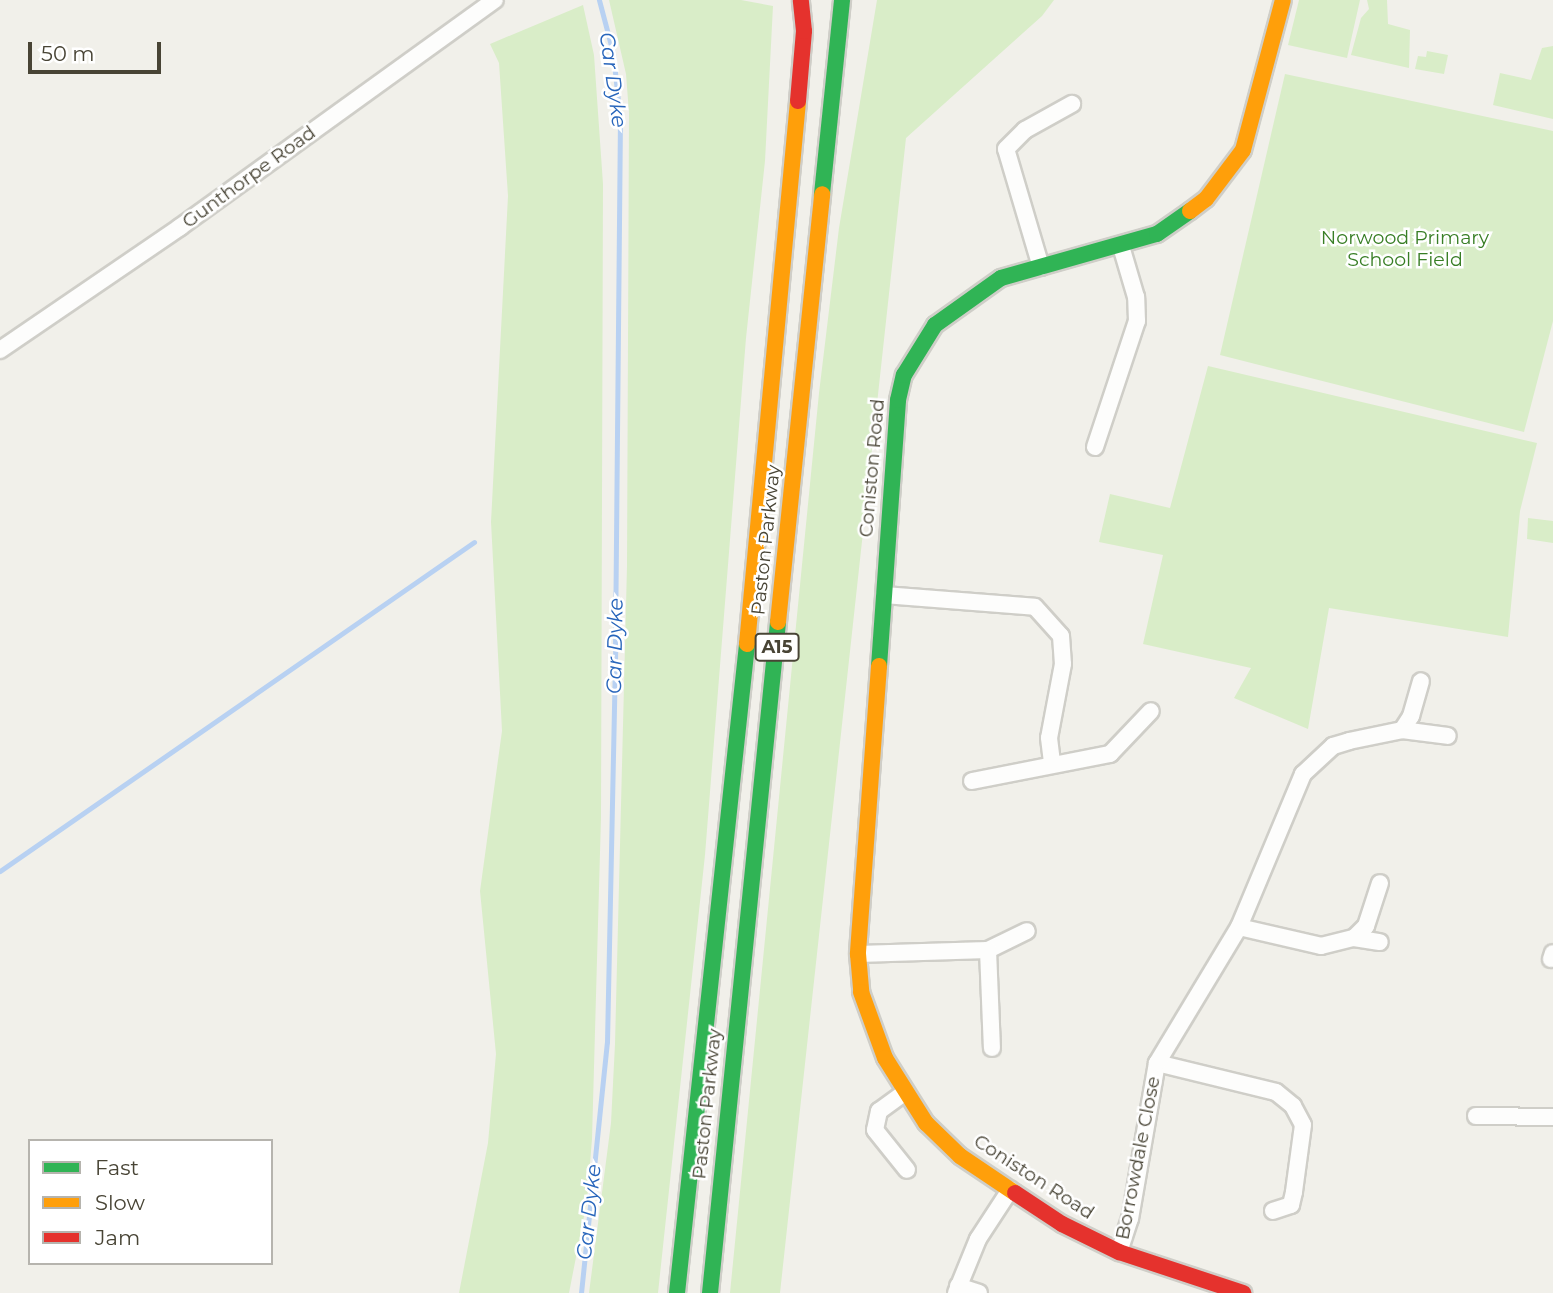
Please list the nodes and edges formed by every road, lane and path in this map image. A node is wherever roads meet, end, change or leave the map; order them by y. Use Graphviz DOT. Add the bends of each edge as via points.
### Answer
graph roads {
  1 [pos="495,0"];
  2 [pos="801,0"];
  3 [pos="842,0"];
  4 [pos="1283,0"];
  5 [pos="1072,104"];
  6 [pos="1121,246"];
  7 [pos="1041,267"];
  8 [pos="0,350"];
  9 [pos="1095,447"];
  10 [pos="884,595"];
  11 [pos="1420,681"];
  12 [pos="1150,711"];
  13 [pos="1402,730"];
  14 [pos="1448,736"];
  15 [pos="1052,763"];
  16 [pos="972,780"];
  17 [pos="1380,883"];
  18 [pos="1240,927"];
  19 [pos="1027,932"];
  20 [pos="1354,938"];
  21 [pos="1380,942"];
  22 [pos="989,950"];
  23 [pos="858,954"];
  24 [pos="992,1048"];
  25 [pos="1157,1063"];
  26 [pos="904,1093"];
  27 [pos="1476,1116"];
  28 [pos="1553,1117"];
  29 [pos="907,1170"];
  30 [pos="1010,1190"];
  31 [pos="1273,1211"];
  32 [pos="1119,1252"];
  33 [pos="957,1289"];
  34 [pos="677,1293"];
  35 [pos="710,1293"];
  36 [pos="979,1293"];
  37 [pos="1243,1293"];
  1 -- 8 [label="street, Gunthorpe Road"];
  2 -- 34 [label="main road, Paston Parkway / A15" via="804,31 739,730"];
  3 -- 35 [label="main road, Paston Parkway / A15"];
  4 -- 6 [label="main road, Coniston Road" via="1243,150 1206,199 1182,220"];
  5 -- 7 [label="street" via="1025,130 1006,149"];
  6 -- 7 [label="main road, Coniston Road"];
  6 -- 9 [label="street" via="1136,297 1137,321"];
  7 -- 10 [label="main road, Coniston Road" via="1001,278 958,303 935,325 904,375 898,400"];
  10 -- 15 [label="street" via="1035,607 1061,636 1063,664 1049,738"];
  10 -- 23 [label="main road, Coniston Road"];
  11 -- 13 [label="street" via="1411,716"];
  12 -- 15 [label="street" via="1110,754"];
  13 -- 14 [label="street, Borrowdale Close"];
  13 -- 18 [label="street, Borrowdale Close" via="1332,746 1303,774"];
  15 -- 16 [label="street"];
  17 -- 20 [label="street" via="1366,926"];
  18 -- 20 [label="street" via="1321,946"];
  18 -- 25 [label="street, Borrowdale Close"];
  19 -- 22 [label="street"];
  20 -- 21 [label="street"];
  22 -- 23 [label="street"];
  22 -- 24 [label="street"];
  23 -- 26 [label="main road, Coniston Road" via="870,1025"];
  25 -- 31 [label="street, Borrowdale Close" via="1276,1091 1293,1106 1303,1125 1294,1192 1291,1205"];
  25 -- 32 [label="street, Borrowdale Close" via="1130,1219"];
  26 -- 29 [label="street" via="880,1111 875,1130"];
  26 -- 30 [label="main road, Coniston Road" via="960,1156"];
  27 -- 28 [label="street"];
  30 -- 32 [label="main road, Coniston Road" via="1062,1224"];
  30 -- 33 [label="street" via="978,1239"];
  32 -- 37 [label="main road, Coniston Road"];
  33 -- 36 [label="street"];
}
